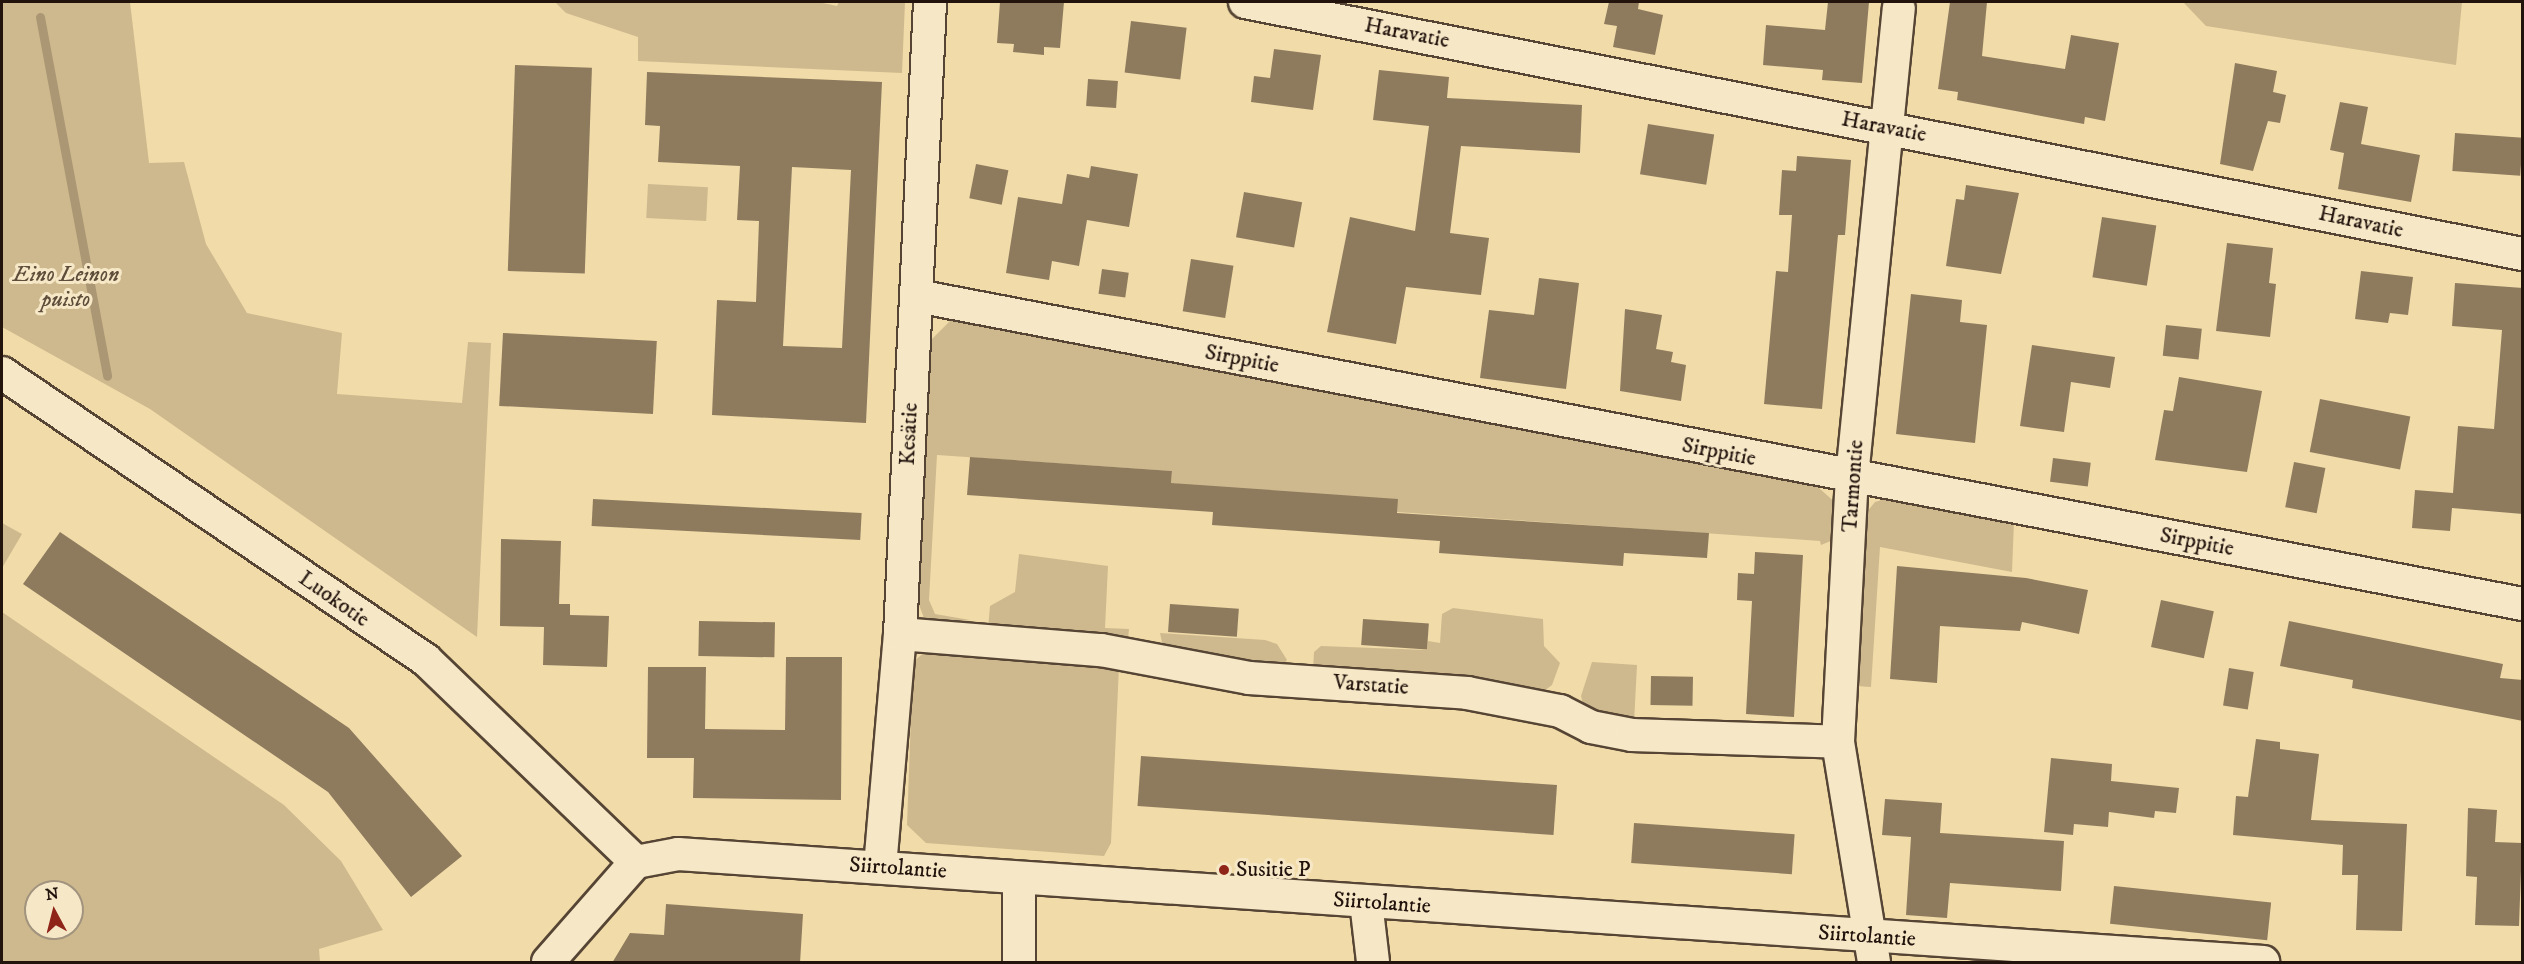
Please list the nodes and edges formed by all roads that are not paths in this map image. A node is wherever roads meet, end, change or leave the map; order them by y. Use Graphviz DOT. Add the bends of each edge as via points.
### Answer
graph roads {
  1 [pos="930,2"];
  2 [pos="1245,2"];
  3 [pos="1899,8"];
  4 [pos="1887,127"];
  5 [pos="2523,254"];
  6 [pos="917,296"];
  7 [pos="2,373"];
  8 [pos="1852,477"];
  9 [pos="2523,604"];
  10 [pos="900,634"];
  11 [pos="1838,742"];
  12 [pos="636,862"];
  13 [pos="880,867"];
  14 [pos="1019,878"];
  15 [pos="1366,902"];
  16 [pos="1871,950"];
  17 [pos="548,963"];
  18 [pos="1019,963"];
  19 [pos="1373,963"];
  20 [pos="2263,963"];
  1 -- 6 [label="street, Kesätie"];
  2 -- 4 [label="street, Haravatie"];
  3 -- 4 [label="street, Tarmontie"];
  4 -- 5 [label="street, Haravatie"];
  4 -- 8 [label="street, Tarmontie"];
  6 -- 8 [label="street, Sirppitie"];
  6 -- 10 [label="street, Kesätie"];
  7 -- 12 [label="street, Luokotie" via="426,660"];
  8 -- 9 [label="street, Sirppitie"];
  8 -- 11 [label="street, Tarmontie"];
  10 -- 11 [label="street, Varstatie" via="1101,650 1249,678 1467,693 1560,711 1591,727 1632,735"];
  10 -- 13 [label="street, Kesätie"];
  11 -- 16 [label="street, Tarmontie"];
  12 -- 13 [label="street, Siirtolantie" via="678,854"];
  12 -- 17 [label="street"];
  13 -- 14 [label="street, Siirtolantie"];
  14 -- 15 [label="street, Siirtolantie"];
  14 -- 18 [label="street"];
  15 -- 16 [label="street, Siirtolantie"];
  15 -- 19 [label="street"];
  16 -- 20 [label="street, Siirtolantie"];
}
